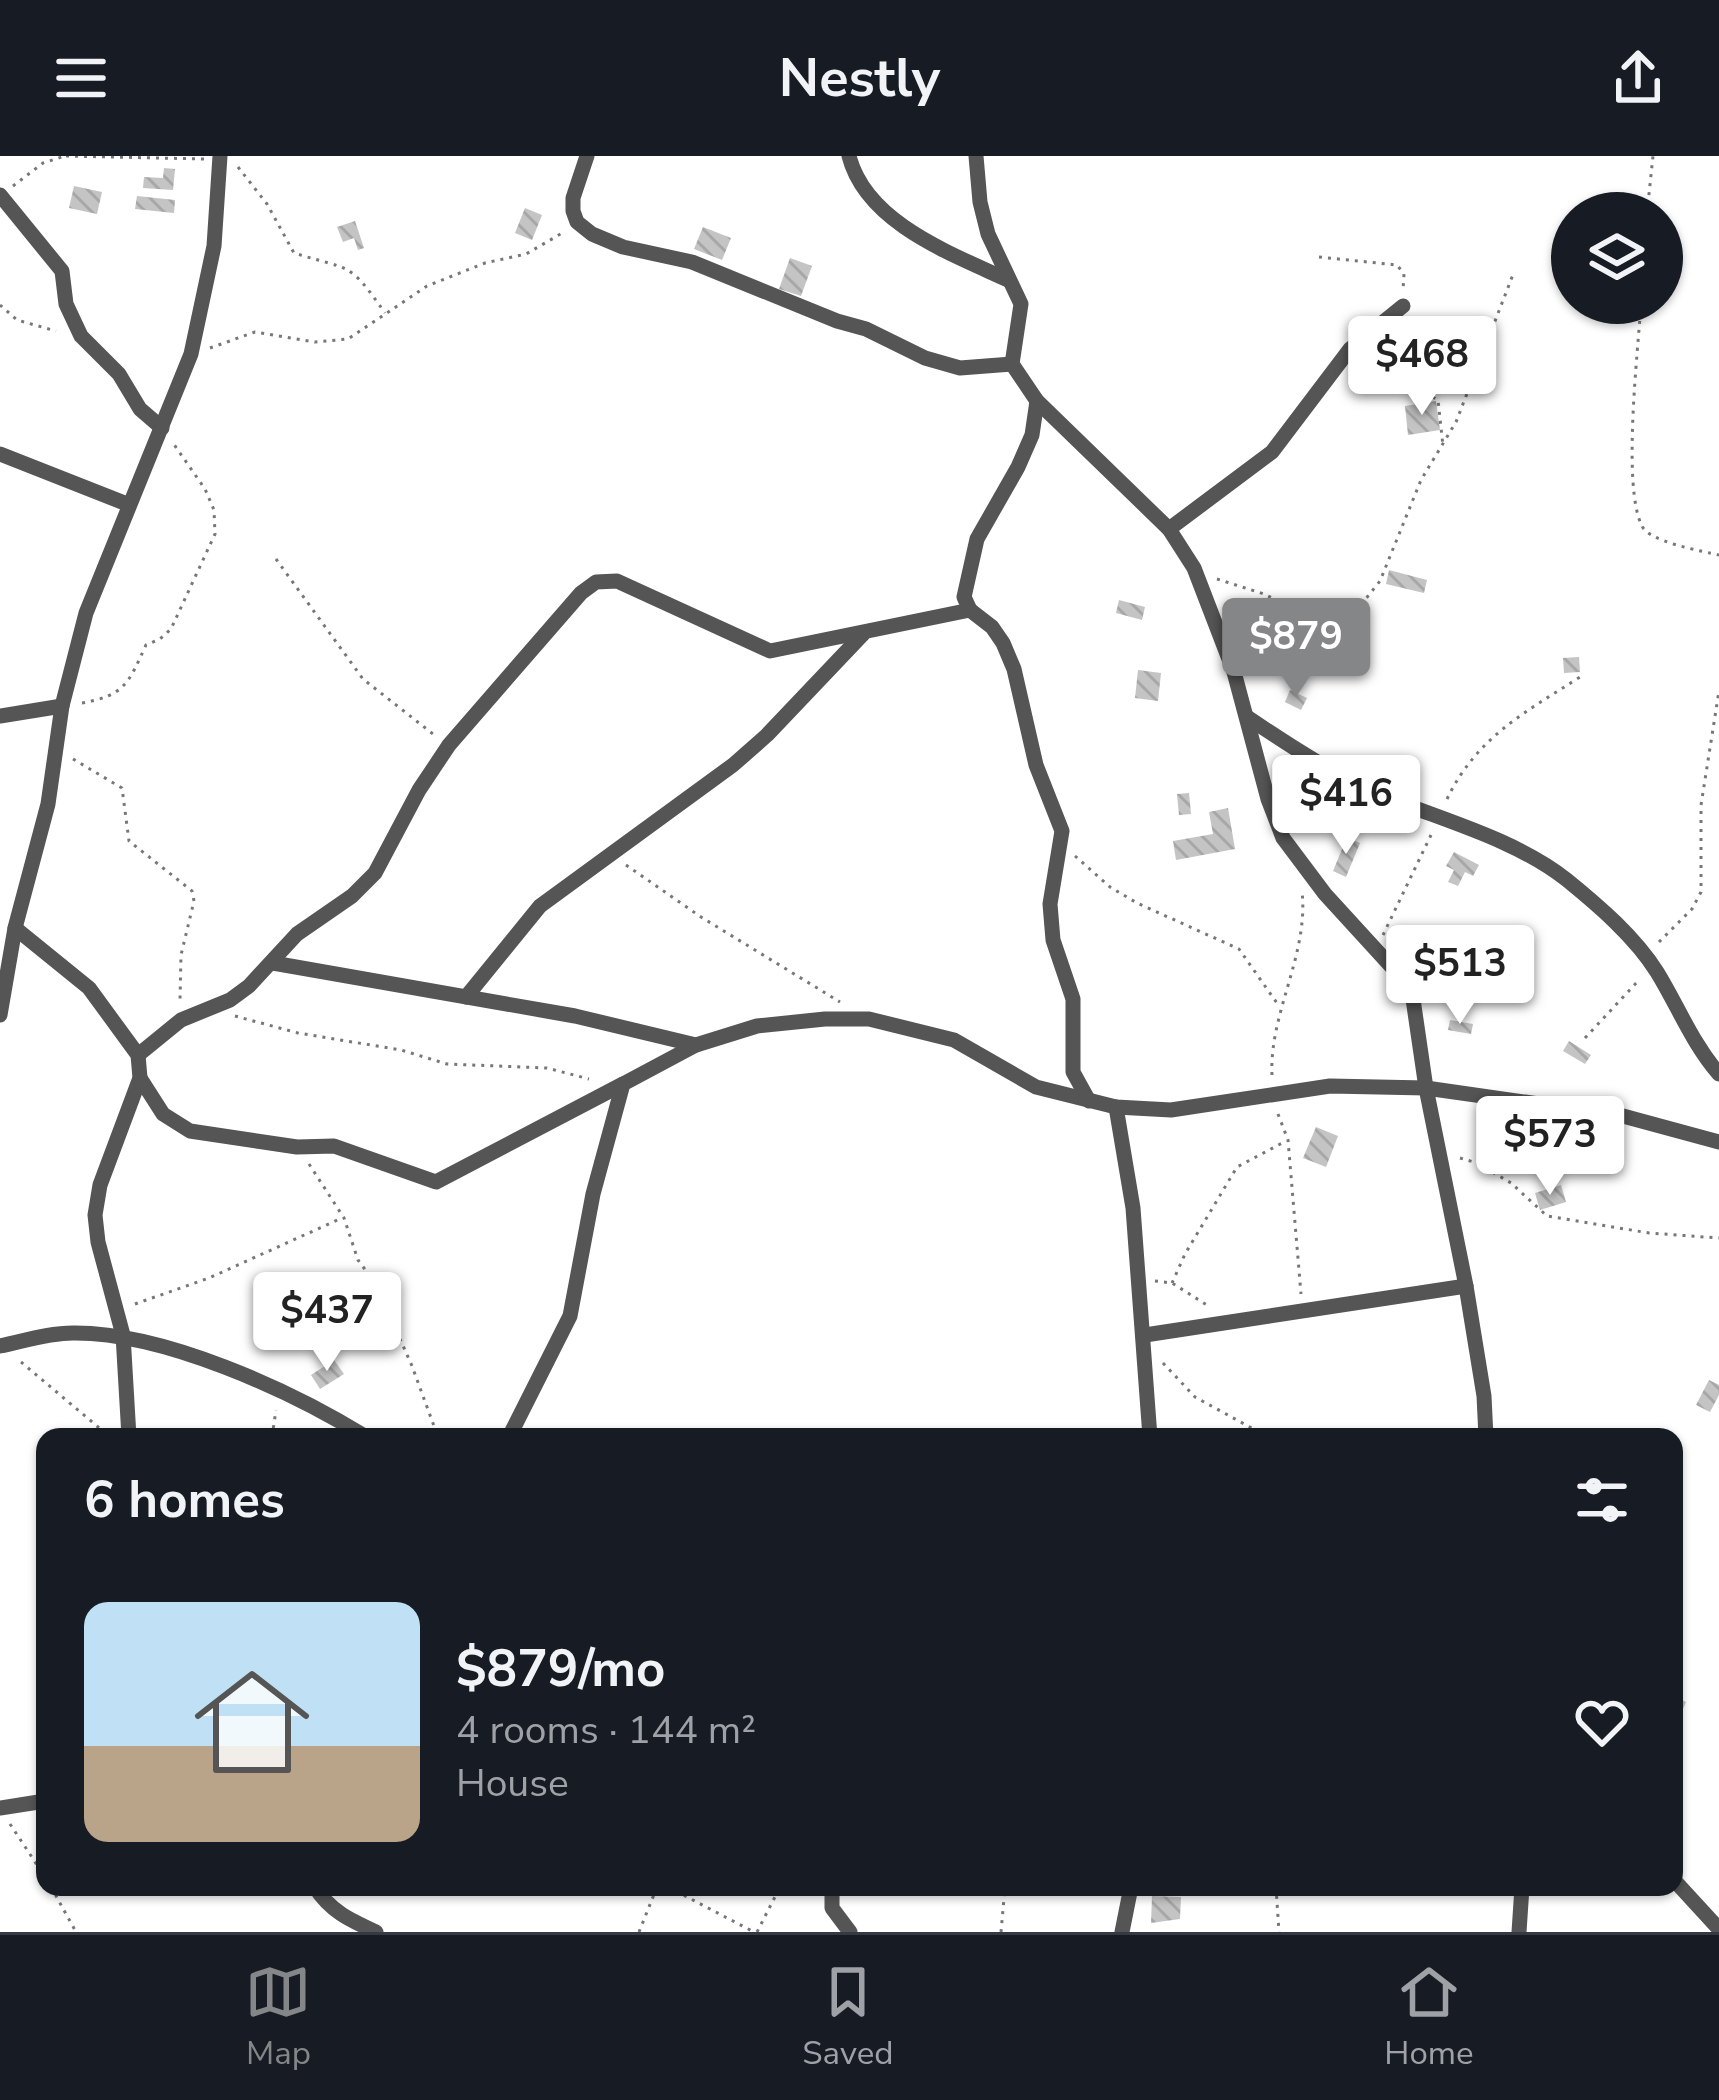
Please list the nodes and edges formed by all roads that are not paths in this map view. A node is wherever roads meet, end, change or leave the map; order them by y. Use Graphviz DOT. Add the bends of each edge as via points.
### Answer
graph roads {
  1 [pos="586,156"];
  2 [pos="849,156"];
  3 [pos="976,156"];
  4 [pos="217,158"];
  5 [pos="1,196"];
  6 [pos="1008,280"];
  7 [pos="1403,306"];
  8 [pos="1012,364"];
  9 [pos="1037,401"];
  10 [pos="162,428"];
  11 [pos="0,454"];
  12 [pos="127,504"];
  13 [pos="1168,529"];
  14 [pos="970,610"];
  15 [pos="863,634"];
  16 [pos="62,706"];
  17 [pos="0,716"];
  18 [pos="1247,717"];
  19 [pos="15,928"];
  20 [pos="273,963"];
  21 [pos="466,997"];
  22 [pos="0,1015"];
  23 [pos="696,1046"];
  24 [pos="138,1055"];
  25 [pos="1719,1074"];
  26 [pos="140,1078"];
  27 [pos="619,1086"];
  28 [pos="1426,1088"];
  29 [pos="1089,1101"];
  30 [pos="1116,1107"];
  31 [pos="1719,1142"];
  32 [pos="1466,1286"];
  33 [pos="123,1336"];
  34 [pos="1145,1339"];
  35 [pos="0,1346"];
  36 [pos="128,1428"];
  37 [pos="350,1428"];
  38 [pos="514,1428"];
  39 [pos="1150,1428"];
  40 [pos="1486,1428"];
  41 [pos="36,1802"];
  42 [pos="0,1808"];
  43 [pos="1683,1890"];
  44 [pos="321,1896"];
  45 [pos="832,1896"];
  46 [pos="1130,1896"];
  47 [pos="1521,1896"];
  48 [pos="1719,1929"];
  49 [pos="376,1932"];
  50 [pos="850,1932"];
  51 [pos="1122,1932"];
  52 [pos="1519,1932"];
  1 -- 8 [label="street" via="573,198 577,222 592,234 692,262 925,358 960,368"];
  2 -- 6 [label="street" via="863,190 920,237"];
  3 -- 6 [label="street" via="988,235"];
  4 -- 10 [label="street" via="214,246 191,354"];
  5 -- 10 [label="street" via="62,271 81,336"];
  6 -- 8 [label="street" via="1021,304"];
  7 -- 13 [label="street" via="1350,349 1272,452"];
  8 -- 9 [label="street"];
  9 -- 13 [label="street"];
  9 -- 14 [label="street" via="1032,435 972,553 964,597"];
  10 -- 12 [label="street"];
  11 -- 12 [label="street"];
  12 -- 16 [label="street"];
  13 -- 18 [label="street" via="1194,568"];
  14 -- 15 [label="street"];
  14 -- 29 [label="street" via="992,627 1014,669 1062,840 1049,904 1073,999 1073,1072"];
  15 -- 20 [label="street" via="770,651 617,581 596,582 449,745 375,873"];
  15 -- 21 [label="street" via="733,765 540,906"];
  16 -- 17 [label="street"];
  16 -- 19 [label="street"];
  18 -- 25 [label="street" via="1335,773 1562,877 1650,961"];
  18 -- 28 [label="street" via="1283,838 1413,999"];
  19 -- 22 [label="street"];
  19 -- 24 [label="street" via="89,988"];
  20 -- 21 [label="street"];
  20 -- 24 [label="street" via="230,1000 181,1020"];
  21 -- 23 [label="street"];
  23 -- 27 [label="street"];
  23 -- 29 [label="street" via="757,1027 869,1019 953,1040 1036,1087"];
  24 -- 26 [label="street"];
  26 -- 27 [label="street" via="164,1114 190,1131 334,1146 436,1182"];
  26 -- 33 [label="street" via="95,1215"];
  27 -- 38 [label="street" via="570,1316"];
  28 -- 30 [label="street" via="1330,1086 1171,1110"];
  28 -- 31 [label="street" via="1622,1116"];
  28 -- 32 [label="street"];
  29 -- 30 [label="street"];
  30 -- 34 [label="street"];
  32 -- 34 [label="street"];
  32 -- 40 [label="street"];
  33 -- 35 [label="street" via="69,1332"];
  33 -- 36 [label="street"];
  33 -- 37 [label="street" via="270,1384"];
  34 -- 39 [label="street"];
  41 -- 42 [label="street"];
  43 -- 48 [label="street"];
  44 -- 49 [label="street"];
  45 -- 50 [label="street"];
  46 -- 51 [label="street"];
  47 -- 52 [label="street"];
}
